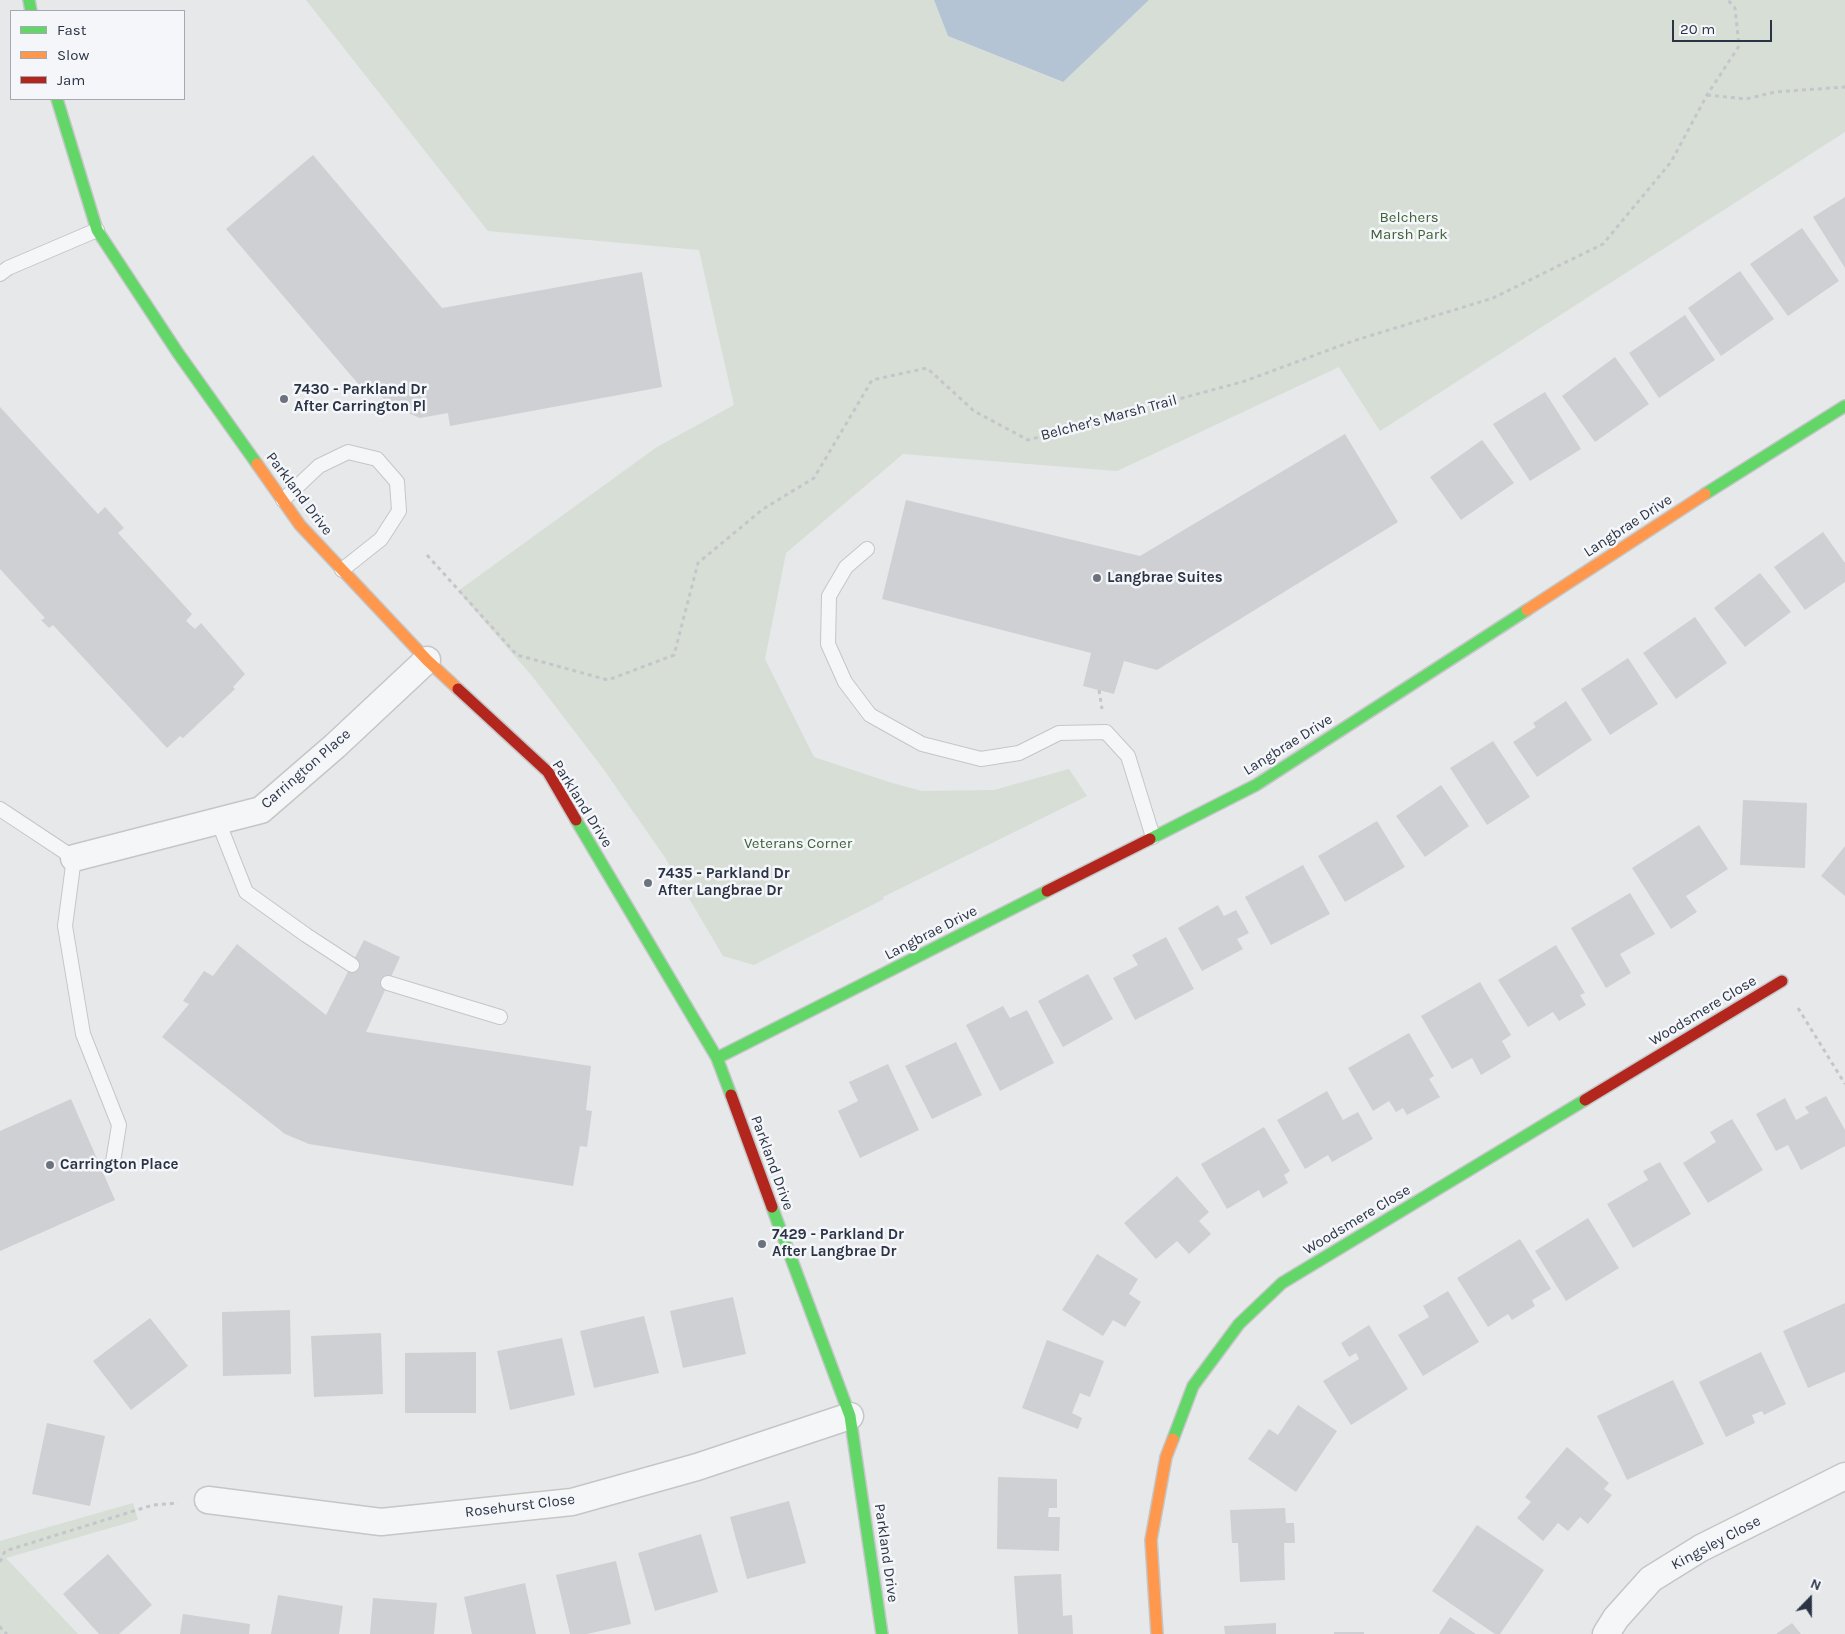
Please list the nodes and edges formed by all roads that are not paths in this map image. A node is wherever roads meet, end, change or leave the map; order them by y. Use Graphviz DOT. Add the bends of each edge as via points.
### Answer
graph roads {
  1 [pos="57,100"];
  2 [pos="97,230"];
  3 [pos="0,274"];
  4 [pos="1845,406"];
  5 [pos="283,500"];
  6 [pos="867,549"];
  7 [pos="342,570"];
  8 [pos="428,660"];
  9 [pos="0,809"];
  10 [pos="218,821"];
  11 [pos="1153,837"];
  12 [pos="74,858"];
  13 [pos="352,965"];
  14 [pos="1782,981"];
  15 [pos="388,983"];
  16 [pos="500,1017"];
  17 [pos="717,1058"];
  18 [pos="113,1162"];
  19 [pos="850,1416"];
  20 [pos="1845,1476"];
  21 [pos="208,1500"];
  22 [pos="882,1634"];
  23 [pos="1157,1634"];
  24 [pos="1606,1634"];
  1 -- 2 [label="street, Parkland Drive"];
  2 -- 3 [label="lane"];
  2 -- 5 [label="street, Parkland Drive" via="178,353"];
  4 -- 11 [label="street, Langbrae Drive" via="1256,785"];
  5 -- 7 [label="street, Parkland Drive" via="300,525"];
  5 -- 7 [label="lane" via="319,466 348,452 377,459 397,482 399,511 381,539"];
  6 -- 11 [label="lane" via="846,567 829,596 828,644 845,682 870,715 922,744 981,759 1019,753 1059,733 1106,732 1128,756"];
  7 -- 8 [label="street, Parkland Drive"];
  8 -- 10 [label="street, Carrington Place" via="261,810"];
  8 -- 17 [label="street, Parkland Drive" via="548,772"];
  9 -- 12 [label="lane"];
  10 -- 12 [label="street, Carrington Place"];
  10 -- 13 [label="lane" via="246,892"];
  11 -- 17 [label="street, Langbrae Drive"];
  12 -- 18 [label="lane" via="65,926 83,1034 119,1125"];
  14 -- 23 [label="street, Woodsmere Close" via="1282,1283 1238,1324 1193,1386 1166,1458 1151,1540"];
  15 -- 16 [label="lane"];
  17 -- 19 [label="street, Parkland Drive"];
  19 -- 21 [label="street, Rosehurst Close" via="697,1467 572,1502 381,1522"];
  19 -- 22 [label="street, Parkland Drive"];
  20 -- 24 [label="street, Kingsley Close" via="1701,1548 1651,1579"];
}
